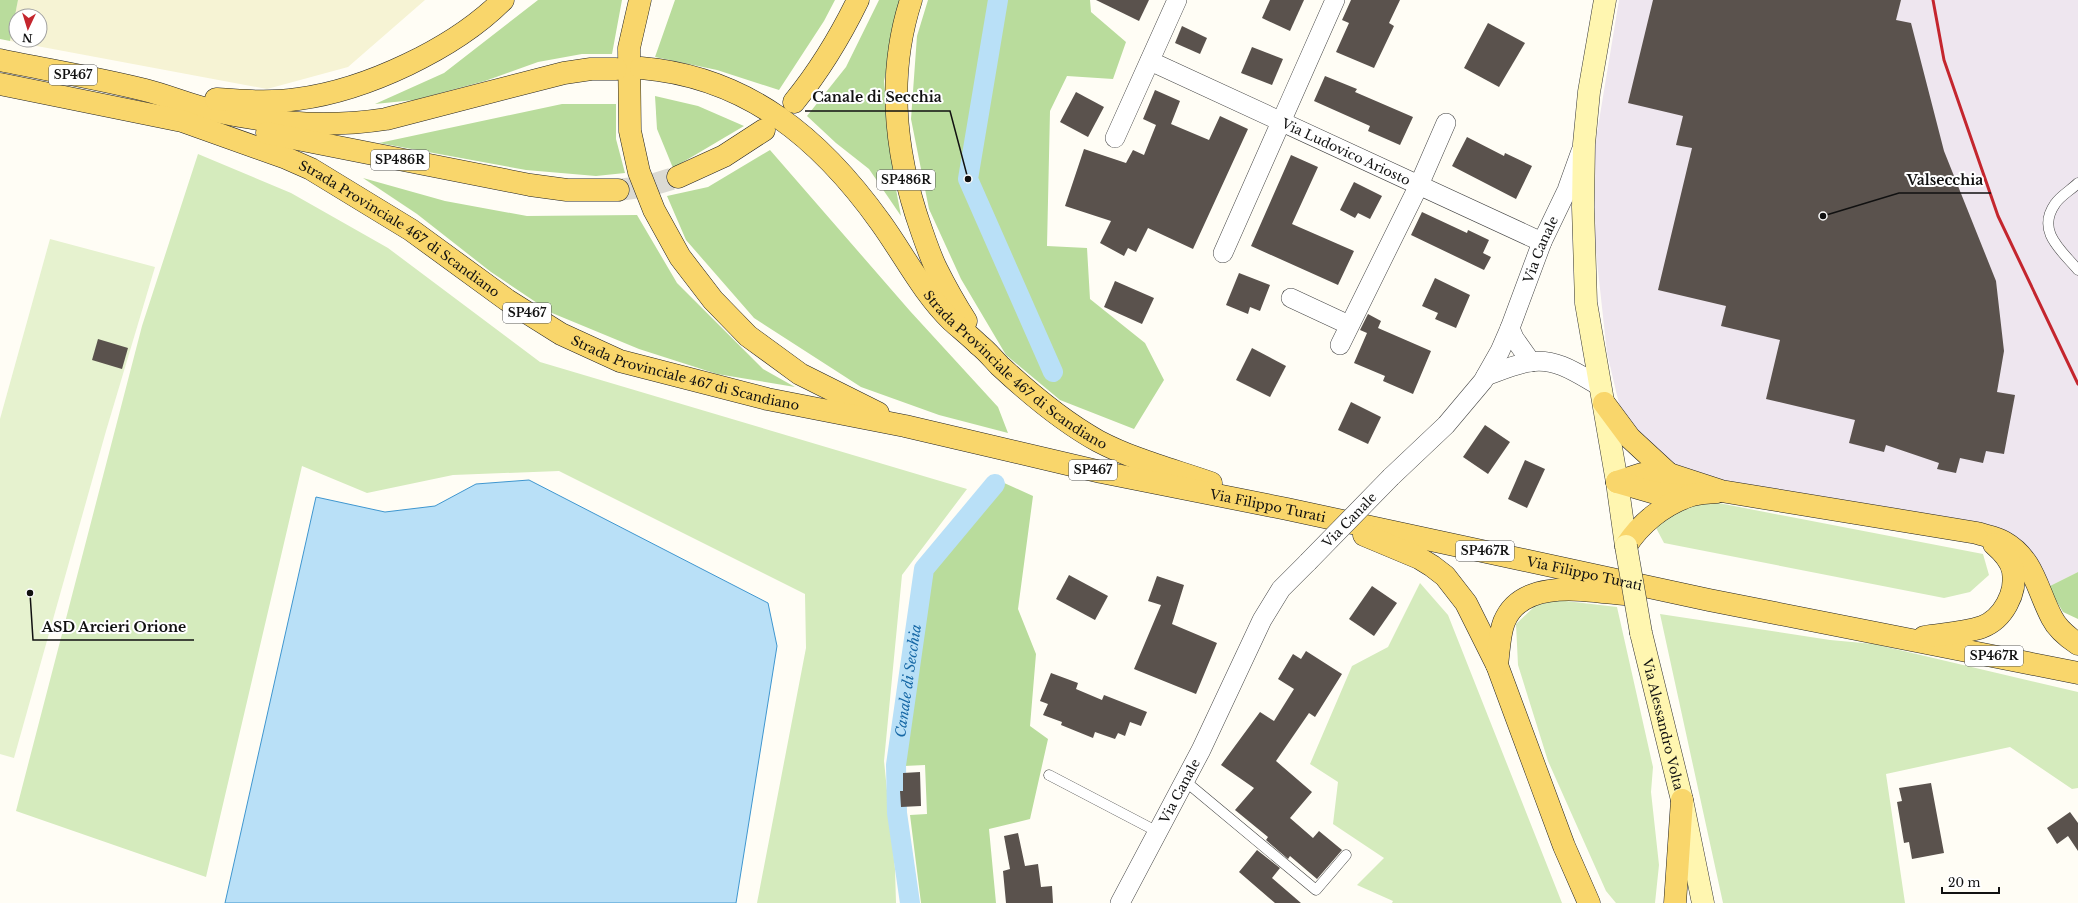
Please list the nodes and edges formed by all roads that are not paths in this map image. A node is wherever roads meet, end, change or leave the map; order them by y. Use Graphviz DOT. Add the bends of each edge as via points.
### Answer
graph roads {
  1 [pos="503,0"];
  2 [pos="640,0"];
  3 [pos="858,0"];
  4 [pos="911,0"];
  5 [pos="1177,0"];
  6 [pos="1335,0"];
  7 [pos="1605,0"];
  8 [pos="0,60"];
  9 [pos="1150,61"];
  10 [pos="641,68"];
  11 [pos="616,69"];
  12 [pos="0,84"];
  13 [pos="146,90"];
  14 [pos="794,102"];
  15 [pos="182,121"];
  16 [pos="1281,122"];
  17 [pos="1446,123"];
  18 [pos="764,130"];
  19 [pos="1115,138"];
  20 [pos="1584,144"];
  21 [pos="678,177"];
  22 [pos="2078,183"];
  23 [pos="1419,185"];
  24 [pos="618,190"];
  25 [pos="1542,242"];
  26 [pos="1223,253"];
  27 [pos="2078,270"];
  28 [pos="1291,298"];
  29 [pos="1349,326"];
  30 [pos="1510,328"];
  31 [pos="1340,345"];
  32 [pos="981,346"];
  33 [pos="1531,362"];
  34 [pos="1486,376"];
  35 [pos="1602,395"];
  36 [pos="905,426"];
  37 [pos="1669,474"];
  38 [pos="1617,482"];
  39 [pos="1721,491"];
  40 [pos="1689,496"];
  41 [pos="1285,508"];
  42 [pos="1984,535"];
  43 [pos="1626,546"];
  44 [pos="1687,595"];
  45 [pos="1911,640"];
  46 [pos="2078,644"];
  47 [pos="1497,665"];
  48 [pos="2078,673"];
  49 [pos="1049,775"];
  50 [pos="1185,781"];
  51 [pos="1682,800"];
  52 [pos="1158,832"];
  53 [pos="1346,855"];
  54 [pos="1120,903"];
  55 [pos="1589,903"];
  56 [pos="1675,903"];
  57 [pos="1703,903"];
  1 -- 13 [label="main road" via="450,41 390,73 332,92 264,102"];
  2 -- 36 [label="main road" via="629,48 630,131 639,172 654,210 680,257 713,300 748,336 800,374"];
  3 -- 14 [label="main road" via="835,46 815,77"];
  4 -- 32 [label="main road, SP486R" via="896,72 900,151 907,185 935,267"];
  5 -- 9 [label="street"];
  6 -- 16 [label="street"];
  7 -- 20 [label="main road, Via Canale" via="1589,92"];
  8 -- 13 [label="main road, SP467"];
  9 -- 16 [label="street, Via Ludovico Ariosto"];
  9 -- 19 [label="street"];
  10 -- 32 [label="main road, Strada Provinciale 467 di Scandiano" via="699,78 730,90 759,104 796,130 844,176 880,222 923,285 951,319"];
  11 -- 13 [label="main road" via="564,73 386,119 324,125 290,123 214,111"];
  12 -- 15 [label="main road, Strada Provinciale 467 di Scandiano / SP467"];
  15 -- 24 [label="main road, SP486R" via="253,131 530,185 573,190"];
  15 -- 36 [label="main road, Strada Provinciale 467 di Scandiano / SP467" via="258,147 311,169 411,230 507,300 560,334 620,361 767,399"];
  16 -- 23 [label="street, Via Ludovico Ariosto"];
  16 -- 26 [label="street"];
  17 -- 23 [label="street"];
  18 -- 21 [label="main road" via="724,156"];
  20 -- 25 [label="street, Via Canale" via="1567,190"];
  20 -- 35 [label="main road, Via Canale" via="1582,207 1586,303"];
  22 -- 27 [label="lane" via="2055,204 2048,220 2050,236"];
  23 -- 25 [label="street, Via Ludovico Ariosto"];
  23 -- 29 [label="street"];
  25 -- 30 [label="street, Via Canale"];
  28 -- 29 [label="street"];
  29 -- 31 [label="street"];
  30 -- 33 [label="street"];
  30 -- 34 [label="street, Via Canale"];
  32 -- 41 [label="main road, Strada Provinciale 467 di Scandiano" via="998,365 1061,419 1099,441 1141,459"];
  33 -- 34 [label="street"];
  33 -- 35 [label="street" via="1560,365 1575,371"];
  34 -- 50 [label="street, Via Canale, bridge" via="1451,419 1281,589 1262,620"];
  35 -- 37 [label="main road" via="1630,438"];
  35 -- 38 [label="main road, Via Canale"];
  36 -- 41 [label="main road, Via Filippo Turati / SP467" via="1101,472"];
  37 -- 38 [label="main road" via="1642,474"];
  37 -- 39 [label="main road"];
  38 -- 40 [label="main road" via="1655,493"];
  38 -- 43 [label="main road, Via Canale"];
  39 -- 40 [label="main road"];
  39 -- 42 [label="main road"];
  40 -- 43 [label="main road" via="1668,506 1637,529"];
  41 -- 44 [label="main road, Via Filippo Turati / SP467R"];
  41 -- 47 [label="main road" via="1342,526 1419,558 1432,566 1445,576 1466,603"];
  42 -- 45 [label="main road" via="2001,550 2013,571 2013,589 1997,619 1983,627"];
  42 -- 46 [label="main road" via="2003,541 2021,554 2032,569 2053,620"];
  43 -- 51 [label="main road, Via Alessandro Volta, bridge" via="1641,633"];
  44 -- 45 [label="main road, Via Filippo Turati / SP467R"];
  44 -- 47 [label="main road" via="1648,596 1560,589 1545,590 1528,596 1510,611 1504,621"];
  45 -- 48 [label="main road, Via Filippo Turati / SP467R"];
  47 -- 55 [label="main road" via="1564,846"];
  49 -- 52 [label="lane"];
  50 -- 52 [label="street, Via Canale"];
  50 -- 53 [label="lane" via="1316,890"];
  51 -- 56 [label="main road"];
  51 -- 57 [label="main road, Via Alessandro Volta"];
  52 -- 54 [label="street, Via Canale"];
}
